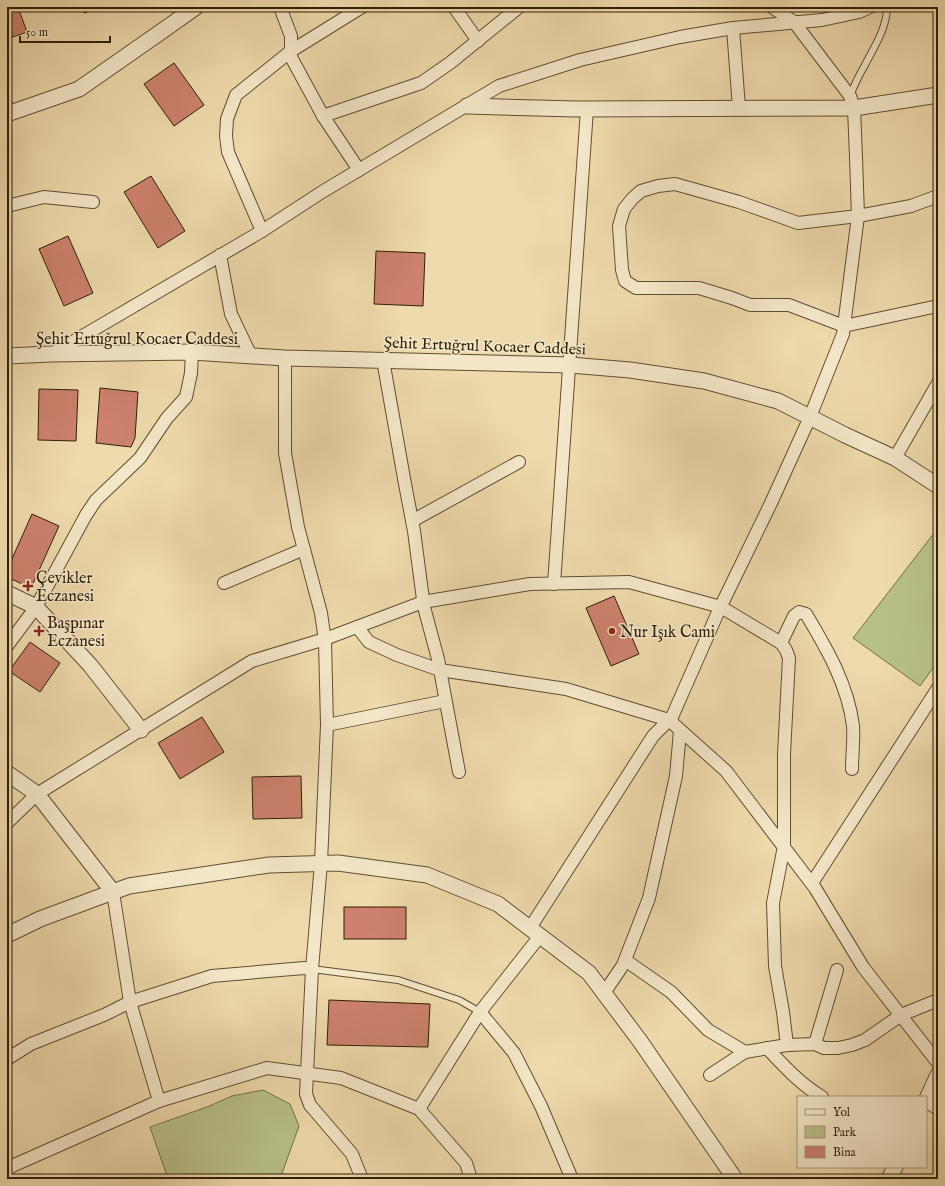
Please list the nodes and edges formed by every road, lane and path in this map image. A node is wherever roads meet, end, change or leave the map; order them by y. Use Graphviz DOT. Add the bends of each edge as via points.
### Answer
graph roads {
  1 [pos="196,7"];
  2 [pos="280,7"];
  3 [pos="362,7"];
  4 [pos="454,7"];
  5 [pos="519,7"];
  6 [pos="772,7"];
  7 [pos="870,7"];
  8 [pos="887,7"];
  9 [pos="848,10"];
  10 [pos="794,22"];
  11 [pos="733,28"];
  12 [pos="478,41"];
  13 [pos="291,51"];
  14 [pos="938,95"];
  15 [pos="852,102"];
  16 [pos="467,106"];
  17 [pos="587,108"];
  18 [pos="740,108"];
  19 [pos="7,114"];
  20 [pos="323,116"];
  21 [pos="359,170"];
  22 [pos="938,196"];
  23 [pos="93,202"];
  24 [pos="7,206"];
  25 [pos="858,216"];
  26 [pos="262,231"];
  27 [pos="220,255"];
  28 [pos="938,306"];
  29 [pos="844,326"];
  30 [pos="192,352"];
  31 [pos="51,354"];
  32 [pos="7,356"];
  33 [pos="251,356"];
  34 [pos="285,358"];
  35 [pos="383,360"];
  36 [pos="570,364"];
  37 [pos="938,383"];
  38 [pos="810,417"];
  39 [pos="895,458"];
  40 [pos="519,462"];
  41 [pos="938,486"];
  42 [pos="412,521"];
  43 [pos="304,549"];
  44 [pos="224,583"];
  45 [pos="554,584"];
  46 [pos="7,593"];
  47 [pos="423,602"];
  48 [pos="36,607"];
  49 [pos="721,607"];
  50 [pos="357,627"];
  51 [pos="325,639"];
  52 [pos="780,643"];
  53 [pos="7,646"];
  54 [pos="440,670"];
  55 [pos="938,688"];
  56 [pos="445,701"];
  57 [pos="669,720"];
  58 [pos="328,725"];
  59 [pos="141,730"];
  60 [pos="680,731"];
  61 [pos="852,769"];
  62 [pos="459,772"];
  63 [pos="7,773"];
  64 [pos="36,794"];
  65 [pos="7,823"];
  66 [pos="784,846"];
  67 [pos="321,863"];
  68 [pos="812,883"];
  69 [pos="113,892"];
  70 [pos="535,932"];
  71 [pos="7,935"];
  72 [pos="625,960"];
  73 [pos="312,969"];
  74 [pos="837,970"];
  75 [pos="604,992"];
  76 [pos="938,1000"];
  77 [pos="130,1002"];
  78 [pos="480,1012"];
  79 [pos="901,1015"];
  80 [pos="815,1044"];
  81 [pos="787,1045"];
  82 [pos="768,1048"];
  83 [pos="745,1052"];
  84 [pos="7,1059"];
  85 [pos="938,1063"];
  86 [pos="307,1073"];
  87 [pos="710,1075"];
  88 [pos="938,1075"];
  89 [pos="820,1096"];
  90 [pos="927,1099"];
  91 [pos="159,1101"];
  92 [pos="927,1102"];
  93 [pos="938,1109"];
  94 [pos="419,1110"];
  95 [pos="895,1168"];
  96 [pos="7,1170"];
  97 [pos="7,1176"];
  98 [pos="10,1179"];
  99 [pos="362,1179"];
  100 [pos="471,1179"];
  101 [pos="572,1179"];
  102 [pos="735,1179"];
  103 [pos="890,1179"];
  1 -- 19 [label="street" via="79,89"];
  2 -- 13 [label="street" via="292,36"];
  3 -- 13 [label="street"];
  4 -- 12 [label="street"];
  5 -- 12 [label="street"];
  6 -- 10 [label="street"];
  7 -- 9 [label="street" via="859,12"];
  8 -- 15 [label="lane" via="882,32 860,74"];
  9 -- 10 [label="street" via="822,20"];
  10 -- 11 [label="street"];
  10 -- 15 [label="street"];
  11 -- 16 [label="street" via="680,36 580,60 499,86"];
  11 -- 18 [label="street"];
  12 -- 20 [label="street" via="421,83"];
  13 -- 20 [label="street" via="291,57"];
  13 -- 26 [label="street" via="236,95 227,119 228,152"];
  14 -- 15 [label="street"];
  15 -- 18 [label="street"];
  15 -- 25 [label="street"];
  16 -- 17 [label="street"];
  16 -- 21 [label="street"];
  17 -- 18 [label="street"];
  17 -- 36 [label="street"];
  20 -- 21 [label="street"];
  21 -- 26 [label="street"];
  22 -- 25 [label="street" via="911,206"];
  23 -- 24 [label="street" via="44,197"];
  25 -- 29 [label="street"];
  25 -- 29 [label="street" via="798,223 739,202 675,184 641,191 624,209 619,226 625,281 636,288 699,288 750,305 789,305"];
  26 -- 27 [label="street"];
  27 -- 31 [label="street"];
  27 -- 33 [label="street" via="231,314"];
  28 -- 29 [label="street"];
  29 -- 38 [label="street"];
  30 -- 31 [label="street, Şehit Ertuğrul Kocaer Caddesi"];
  30 -- 33 [label="street, Şehit Ertuğrul Kocaer Caddesi"];
  30 -- 48 [label="street" via="186,397 167,418 140,458 96,500"];
  31 -- 32 [label="street, Şehit Ertuğrul Kocaer Caddesi"];
  33 -- 34 [label="street, Şehit Ertuğrul Kocaer Caddesi"];
  34 -- 35 [label="street, Şehit Ertuğrul Kocaer Caddesi"];
  34 -- 43 [label="street" via="285,453"];
  35 -- 36 [label="street, Şehit Ertuğrul Kocaer Caddesi"];
  35 -- 42 [label="street"];
  36 -- 38 [label="street, Şehit Ertuğrul Kocaer Caddesi" via="704,381 778,401"];
  36 -- 45 [label="street"];
  37 -- 39 [label="street"];
  38 -- 39 [label="street, Şehit Ertuğrul Kocaer Caddesi"];
  38 -- 49 [label="street"];
  39 -- 41 [label="street, Şehit Ertuğrul Kocaer Caddesi"];
  40 -- 42 [label="street"];
  42 -- 47 [label="street"];
  43 -- 44 [label="street"];
  43 -- 51 [label="street" via="321,613"];
  45 -- 47 [label="street" via="530,584"];
  45 -- 49 [label="street" via="629,582"];
  46 -- 48 [label="street"];
  47 -- 50 [label="street"];
  47 -- 54 [label="street"];
  48 -- 53 [label="street"];
  48 -- 59 [label="street" via="90,665"];
  49 -- 52 [label="street"];
  49 -- 57 [label="street"];
  50 -- 51 [label="street"];
  50 -- 54 [label="street" via="369,642 396,655"];
  51 -- 58 [label="street"];
  51 -- 59 [label="street" via="252,661"];
  52 -- 61 [label="street" via="794,616 799,612 806,614 831,657 846,694 853,727"];
  52 -- 66 [label="street" via="789,658 784,754"];
  54 -- 56 [label="street"];
  54 -- 57 [label="street" via="566,689"];
  55 -- 68 [label="street"];
  56 -- 58 [label="street"];
  56 -- 62 [label="street"];
  57 -- 60 [label="street"];
  57 -- 70 [label="street" via="653,736"];
  58 -- 67 [label="street"];
  59 -- 64 [label="street"];
  60 -- 66 [label="street" via="726,771"];
  60 -- 72 [label="street" via="676,776 649,898"];
  63 -- 64 [label="street"];
  64 -- 65 [label="street"];
  64 -- 69 [label="street"];
  66 -- 68 [label="street"];
  66 -- 81 [label="street" via="773,903 775,966"];
  67 -- 69 [label="street" via="269,865 129,886"];
  67 -- 70 [label="street" via="427,875 498,904"];
  67 -- 73 [label="street"];
  68 -- 79 [label="street" via="863,967"];
  69 -- 71 [label="street" via="40,919"];
  69 -- 77 [label="street"];
  70 -- 75 [label="street" via="589,973"];
  70 -- 78 [label="street"];
  72 -- 75 [label="street"];
  72 -- 83 [label="street" via="671,992 708,1030"];
  73 -- 77 [label="street" via="212,976"];
  73 -- 78 [label="lane" via="398,980 459,1000"];
  73 -- 86 [label="street"];
  74 -- 80 [label="street"];
  75 -- 102 [label="street"];
  76 -- 79 [label="street"];
  77 -- 84 [label="street" via="31,1044"];
  77 -- 91 [label="street"];
  78 -- 94 [label="street"];
  78 -- 101 [label="street" via="514,1053"];
  79 -- 80 [label="street" via="865,1040 852,1045 824,1048"];
  79 -- 85 [label="street"];
  80 -- 81 [label="street"];
  81 -- 82 [label="street"];
  82 -- 83 [label="street"];
  82 -- 89 [label="street" via="789,1072"];
  83 -- 87 [label="street"];
  86 -- 91 [label="street" via="267,1068"];
  86 -- 94 [label="street" via="341,1078"];
  86 -- 99 [label="street" via="306,1094 310,1105 352,1154"];
  88 -- 90 [label="street"];
  91 -- 96 [label="street"];
  92 -- 93 [label="street"];
  94 -- 100 [label="street" via="466,1163"];
  95 -- 103 [label="street"];
  97 -- 98 [label="street"];
}
